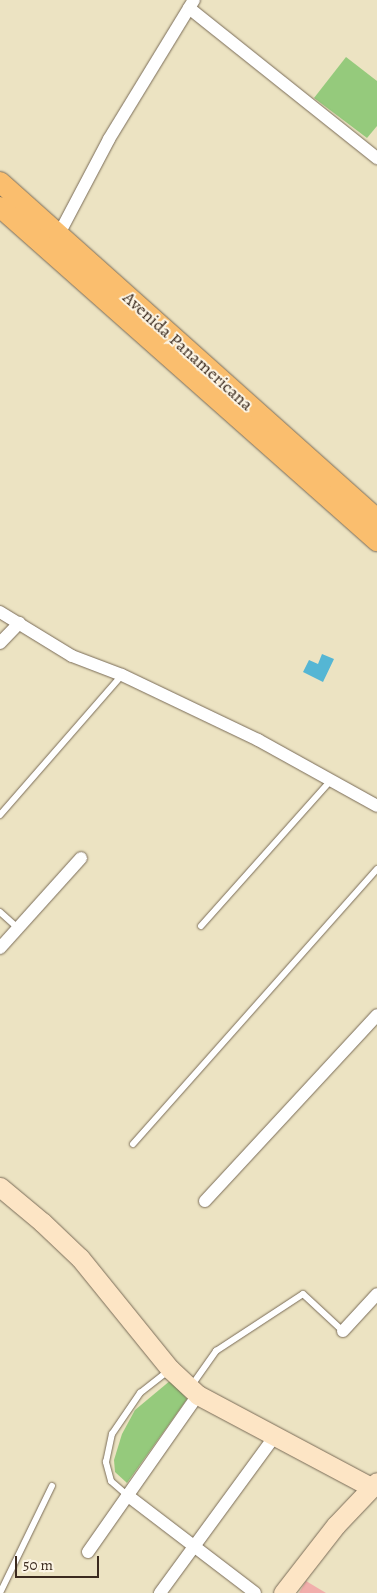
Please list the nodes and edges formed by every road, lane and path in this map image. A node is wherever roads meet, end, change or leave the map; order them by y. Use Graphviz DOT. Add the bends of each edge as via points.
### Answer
graph roads {
  1 [pos="192,4"];
  2 [pos="377,158"];
  3 [pos="0,182"];
  4 [pos="6,204"];
  5 [pos="59,234"];
  6 [pos="143,322"];
  7 [pos="295,459"];
  8 [pos="377,519"];
  9 [pos="377,541"];
  10 [pos="0,612"];
  11 [pos="18,624"];
  12 [pos="0,643"];
  13 [pos="122,675"];
  14 [pos="330,781"];
  15 [pos="377,806"];
  16 [pos="0,815"];
  17 [pos="82,858"];
  18 [pos="377,869"];
  19 [pos="0,912"];
  20 [pos="202,926"];
  21 [pos="18,928"];
  22 [pos="0,948"];
  23 [pos="377,1015"];
  24 [pos="132,1144"];
  25 [pos="0,1187"];
  26 [pos="205,1201"];
  27 [pos="377,1294"];
  28 [pos="343,1330"];
  29 [pos="170,1369"];
  30 [pos="194,1392"];
  31 [pos="274,1437"];
  32 [pos="374,1485"];
  33 [pos="52,1486"];
  34 [pos="127,1495"];
  35 [pos="194,1545"];
  36 [pos="88,1552"];
  37 [pos="0,1593"];
  38 [pos="160,1593"];
  39 [pos="255,1593"];
  40 [pos="283,1593"];
  1 -- 2 [label="street"];
  1 -- 5 [label="street" via="109,139"];
  3 -- 4 [label="main road, Avenida Panamericana"];
  4 -- 5 [label="main road, Avenida Panamericana"];
  4 -- 6 [label="main road, Avenida Panamericana"];
  5 -- 6 [label="main road, Avenida Panamericana"];
  6 -- 7 [label="main road, Avenida Panamericana"];
  7 -- 8 [label="main road, Avenida Panamericana"];
  7 -- 9 [label="main road, Avenida Panamericana"];
  10 -- 11 [label="street"];
  11 -- 12 [label="street"];
  11 -- 13 [label="street" via="72,656"];
  13 -- 14 [label="street" via="258,740"];
  13 -- 16 [label="lane"];
  14 -- 15 [label="street"];
  14 -- 20 [label="lane"];
  17 -- 21 [label="street"];
  18 -- 24 [label="lane"];
  19 -- 21 [label="lane"];
  21 -- 22 [label="street"];
  23 -- 26 [label="street"];
  25 -- 29 [label="main road" via="80,1258"];
  27 -- 28 [label="street"];
  28 -- 30 [label="lane" via="302,1294 216,1351"];
  29 -- 30 [label="main road"];
  29 -- 34 [label="lane" via="140,1393 112,1434 106,1462 111,1481"];
  30 -- 31 [label="main road"];
  30 -- 34 [label="street"];
  31 -- 32 [label="main road"];
  31 -- 35 [label="street"];
  32 -- 40 [label="main road" via="336,1525"];
  33 -- 37 [label="lane"];
  34 -- 35 [label="street"];
  34 -- 36 [label="street"];
  35 -- 38 [label="street"];
  35 -- 39 [label="street"];
}
